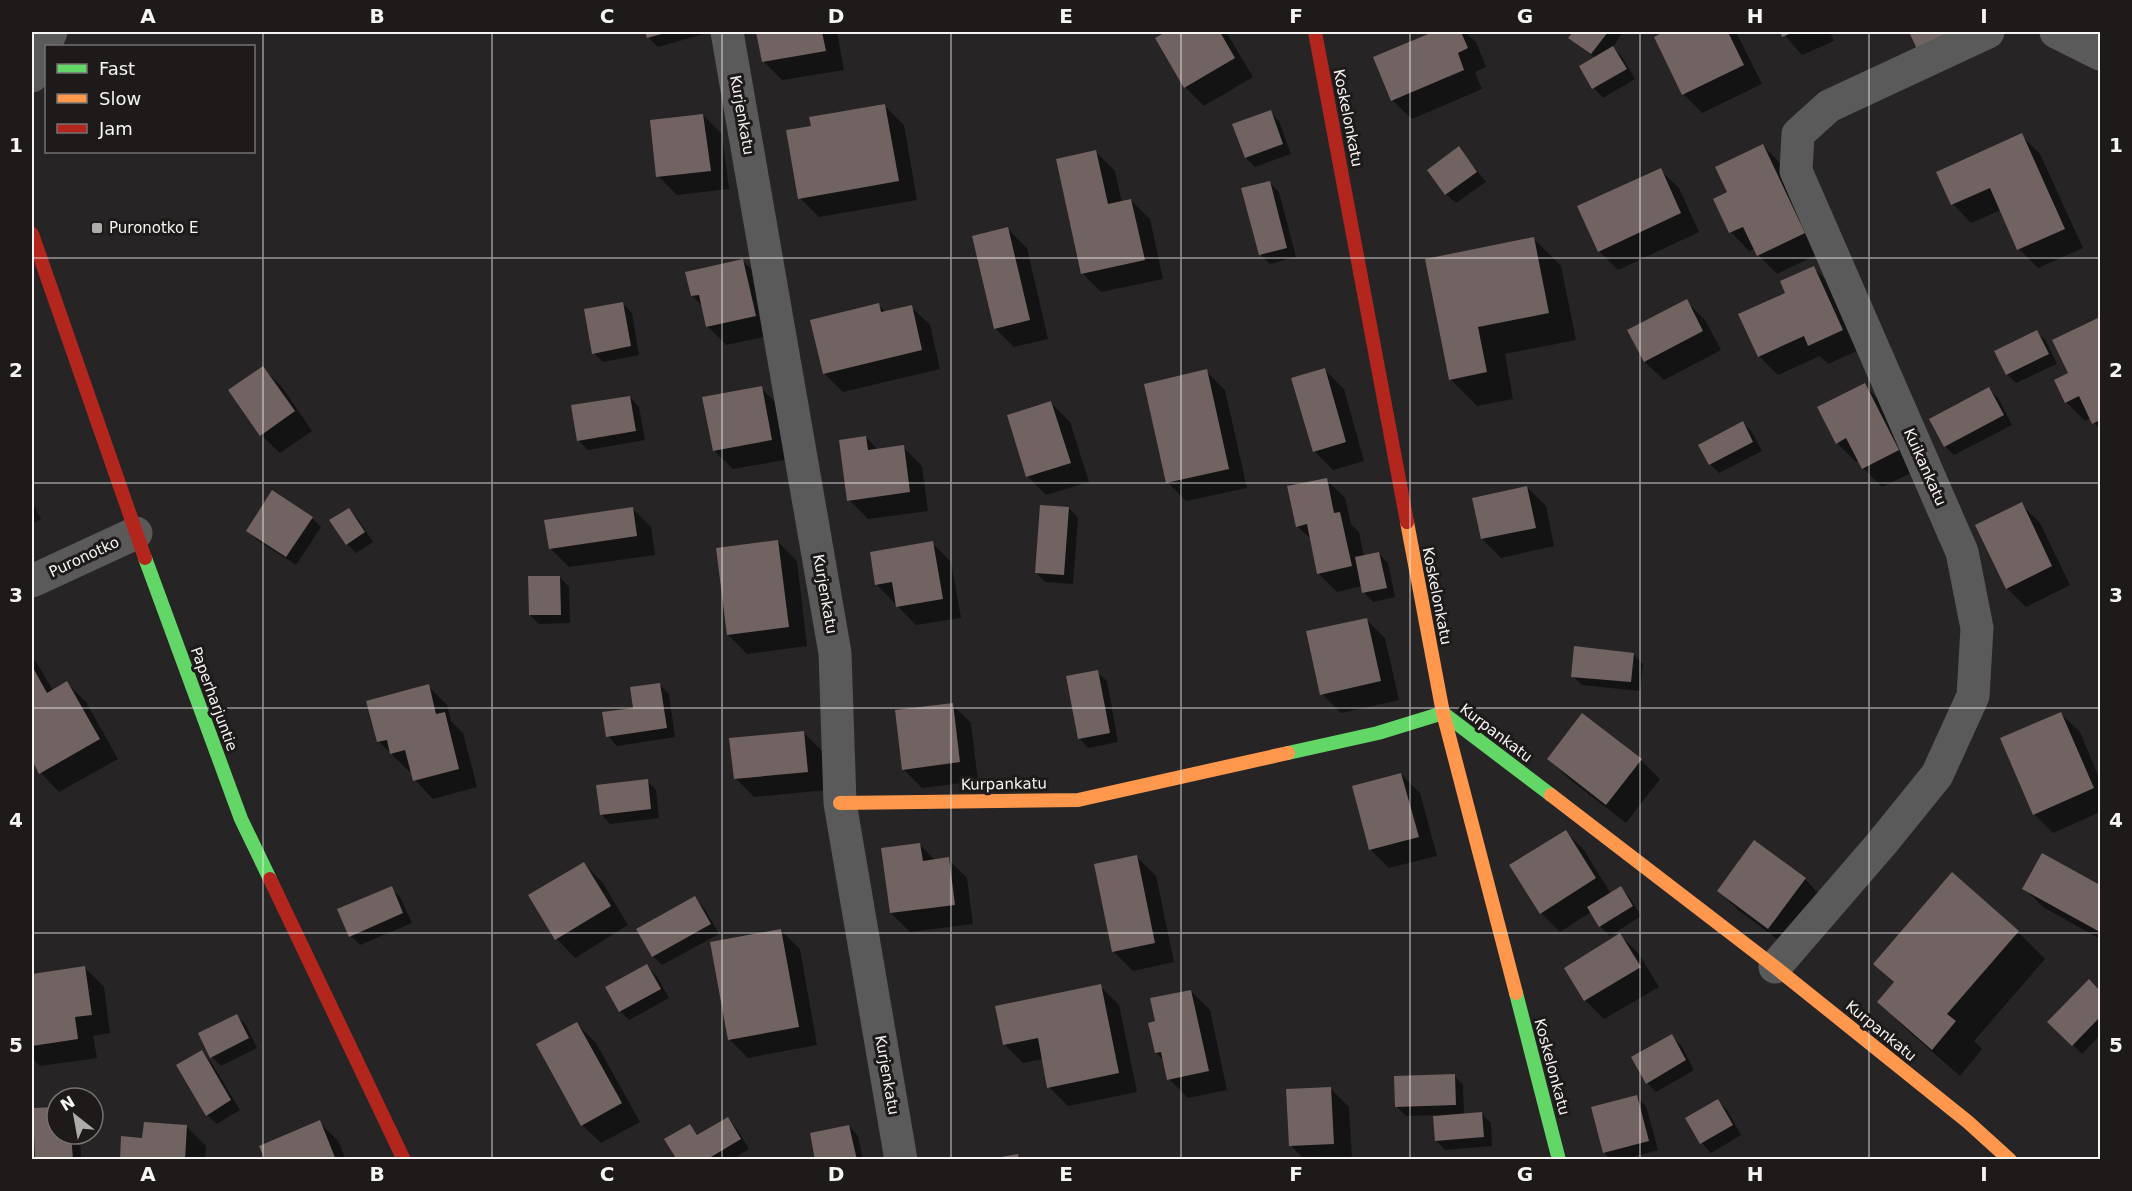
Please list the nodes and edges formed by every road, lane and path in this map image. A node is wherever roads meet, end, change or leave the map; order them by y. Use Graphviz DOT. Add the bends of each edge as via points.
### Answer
graph roads {
  1 [pos="727,32"];
  2 [pos="1315,32"];
  3 [pos="1988,32"];
  4 [pos="2056,32"];
  5 [pos="45,46"];
  6 [pos="2100,54"];
  7 [pos="32,76"];
  8 [pos="32,234"];
  9 [pos="136,533"];
  10 [pos="32,581"];
  11 [pos="1443,713"];
  12 [pos="840,803"];
  13 [pos="1775,967"];
  14 [pos="404,1160"];
  15 [pos="901,1160"];
  16 [pos="1559,1160"];
  17 [pos="2010,1160"];
  1 -- 12 [label="street, Kurjenkatu" via="835,653"];
  2 -- 11 [label="street, Koskelonkatu"];
  3 -- 13 [label="street, Kuikankatu" via="1829,106 1798,134 1796,171 1962,552 1977,628 1973,696 1937,775"];
  4 -- 6 [label="street"];
  5 -- 7 [label="street"];
  8 -- 9 [label="street, Paperharjuntie"];
  9 -- 10 [label="street, Puronotko"];
  9 -- 14 [label="street, Paperharjuntie" via="241,819"];
  11 -- 12 [label="street, Kurpankatu" via="1378,733 1078,800"];
  11 -- 13 [label="street, Kurpankatu"];
  11 -- 16 [label="street, Koskelonkatu"];
  12 -- 15 [label="street, Kurjenkatu"];
  13 -- 17 [label="street, Kurpankatu"];
}
